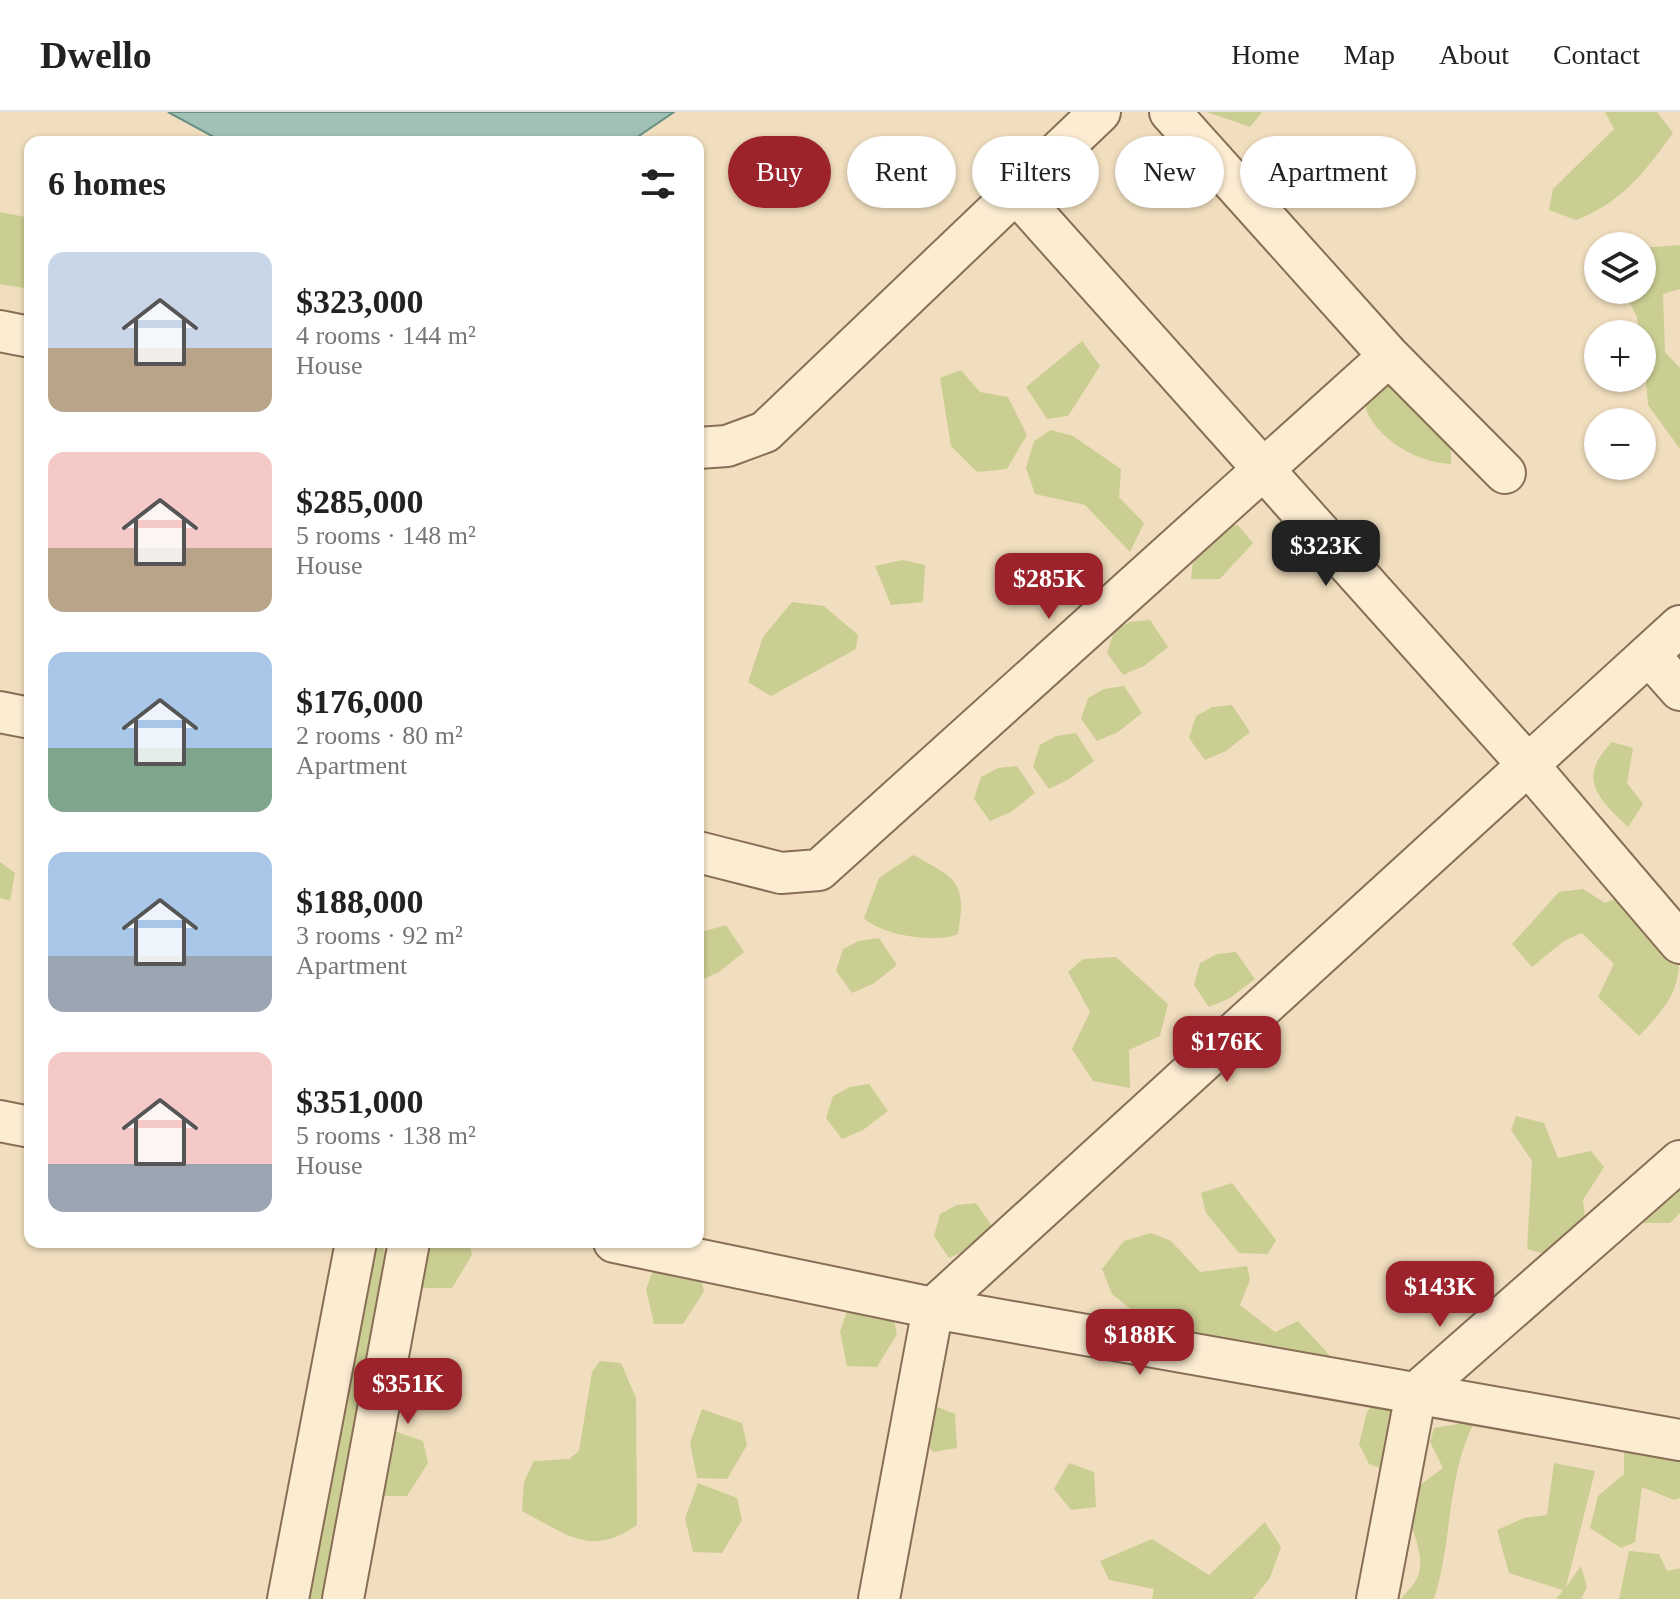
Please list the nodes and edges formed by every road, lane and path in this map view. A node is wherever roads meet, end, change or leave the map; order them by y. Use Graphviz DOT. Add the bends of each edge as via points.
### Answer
graph roads {
  1 [pos="1100,112"];
  2 [pos="1170,112"];
  3 [pos="1076,136"];
  4 [pos="1002,208"];
  5 [pos="1029,208"];
  6 [pos="0,331"];
  7 [pos="24,336"];
  8 [pos="1389,356"];
  9 [pos="704,448"];
  10 [pos="1264,472"];
  11 [pos="1505,473"];
  12 [pos="1680,626"];
  13 [pos="1649,655"];
  14 [pos="1680,690"];
  15 [pos="0,712"];
  16 [pos="24,717"];
  17 [pos="1529,766"];
  18 [pos="704,854"];
  19 [pos="1680,943"];
  20 [pos="0,1121"];
  21 [pos="24,1126"];
  22 [pos="1680,1161"];
  23 [pos="355,1248"];
  24 [pos="408,1248"];
  25 [pos="643,1248"];
  26 [pos="933,1308"];
  27 [pos="1416,1393"];
  28 [pos="1680,1440"];
  29 [pos="288,1599"];
  30 [pos="343,1599"];
  31 [pos="879,1599"];
  32 [pos="1377,1599"];
  1 -- 3 [label="street"];
  2 -- 8 [label="street"];
  4 -- 9 [label="street" via="765,432 727,446"];
  5 -- 10 [label="street"];
  6 -- 7 [label="street"];
  8 -- 10 [label="street"];
  8 -- 11 [label="street"];
  10 -- 17 [label="street"];
  10 -- 18 [label="street" via="819,870 781,873"];
  12 -- 13 [label="street"];
  13 -- 14 [label="street"];
  13 -- 17 [label="street"];
  15 -- 16 [label="street"];
  17 -- 19 [label="street"];
  17 -- 26 [label="street"];
  20 -- 21 [label="street"];
  22 -- 27 [label="street"];
  23 -- 29 [label="street"];
  24 -- 30 [label="street"];
  25 -- 26 [label="street"];
  26 -- 27 [label="street"];
  26 -- 31 [label="street"];
  27 -- 28 [label="street"];
  27 -- 32 [label="street"];
}
